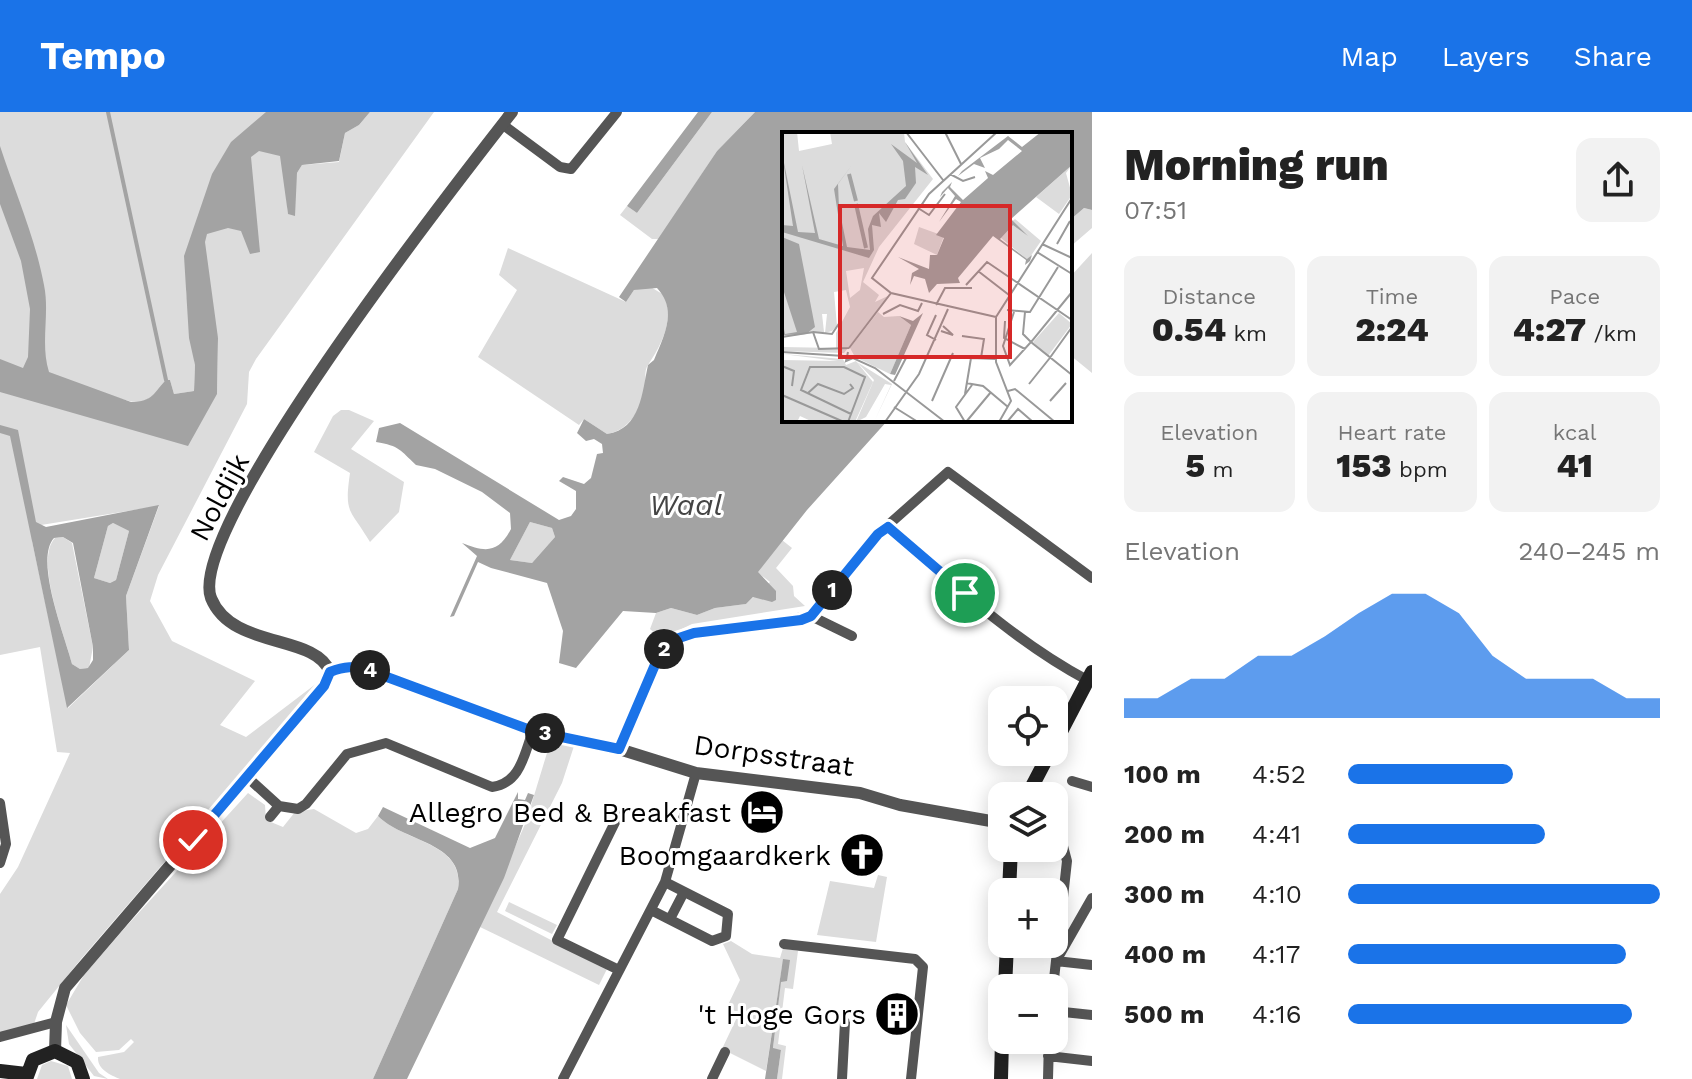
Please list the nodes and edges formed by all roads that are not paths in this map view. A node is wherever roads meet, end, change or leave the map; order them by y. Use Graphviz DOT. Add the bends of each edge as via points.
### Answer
graph roads {
  1 [pos="512,112"];
  2 [pos="617,112"];
  3 [pos="502,124"];
  4 [pos="888,527"];
  5 [pos="1092,578"];
  6 [pos="811,616"];
  7 [pos="852,636"];
  8 [pos="330,672"];
  9 [pos="1090,676"];
  10 [pos="1068,718"];
  11 [pos="541,732"];
  12 [pos="619,749"];
  13 [pos="696,773"];
  14 [pos="247,777"];
  15 [pos="1072,781"];
  16 [pos="1092,787"];
  17 [pos="0,803"];
  18 [pos="279,806"];
  19 [pos="620,812"];
  20 [pos="270,817"];
  21 [pos="988,821"];
  22 [pos="1067,862"];
  23 [pos="0,863"];
  24 [pos="665,882"];
  25 [pos="684,892"];
  26 [pos="1092,898"];
  27 [pos="651,910"];
  28 [pos="670,919"];
  29 [pos="784,944"];
  30 [pos="1056,961"];
  31 [pos="1092,965"];
  32 [pos="619,970"];
  33 [pos="1055,974"];
  34 [pos="1068,1012"];
  35 [pos="1092,1015"];
  36 [pos="56,1022"];
  37 [pos="845,1022"];
  38 [pos="0,1037"];
  39 [pos="55,1051"];
  40 [pos="725,1052"];
  41 [pos="1002,1054"];
  42 [pos="1048,1056"];
  43 [pos="1091,1060"];
  44 [pos="0,1071"];
  45 [pos="26,1077"];
  46 [pos="83,1079"];
  47 [pos="563,1079"];
  48 [pos="712,1079"];
  49 [pos="842,1079"];
  50 [pos="911,1079"];
  51 [pos="1001,1079"];
  52 [pos="1048,1079"];
  1 -- 3 [label="street, Noldijk"];
  2 -- 3 [label="street" via="571,169 560,167"];
  3 -- 8 [label="street, Noldijk" via="327,361 235,510 212,560 208,589 223,615 258,637 317,656"];
  4 -- 5 [label="street" via="948,472"];
  4 -- 6 [label="street"];
  4 -- 9 [label="street" via="972,602 1051,661"];
  6 -- 7 [label="street"];
  6 -- 12 [label="street" via="679,638 660,653"];
  8 -- 11 [label="street" via="353,666 368,670"];
  8 -- 14 [label="street"];
  9 -- 10 [label="main road"];
  11 -- 12 [label="street, Dorpsstraat"];
  11 -- 18 [label="street" via="505,785 492,787 386,743 347,754 298,809"];
  12 -- 13 [label="street, Dorpsstraat"];
  13 -- 21 [label="street, Dorpsstraat" via="860,793"];
  13 -- 24 [label="street"];
  14 -- 18 [label="street"];
  14 -- 36 [label="street" via="65,988"];
  15 -- 16 [label="street"];
  17 -- 23 [label="street" via="6,844"];
  18 -- 20 [label="street"];
  19 -- 32 [label="street" via="557,940"];
  22 -- 30 [label="street"];
  24 -- 25 [label="street"];
  24 -- 27 [label="street"];
  25 -- 28 [label="street"];
  25 -- 28 [label="street" via="728,914 726,936 712,941"];
  26 -- 30 [label="street"];
  27 -- 28 [label="street"];
  27 -- 32 [label="street"];
  29 -- 50 [label="street" via="915,959 923,967"];
  30 -- 31 [label="street"];
  30 -- 33 [label="street"];
  32 -- 47 [label="street"];
  34 -- 35 [label="street"];
  36 -- 38 [label="street"];
  36 -- 39 [label="street"];
  37 -- 49 [label="street"];
  39 -- 45 [label="main road" via="33,1060"];
  39 -- 46 [label="main road" via="77,1062"];
  40 -- 48 [label="street"];
  41 -- 51 [label="main road"];
  42 -- 43 [label="street"];
  42 -- 52 [label="street"];
  44 -- 45 [label="main road"];
}
